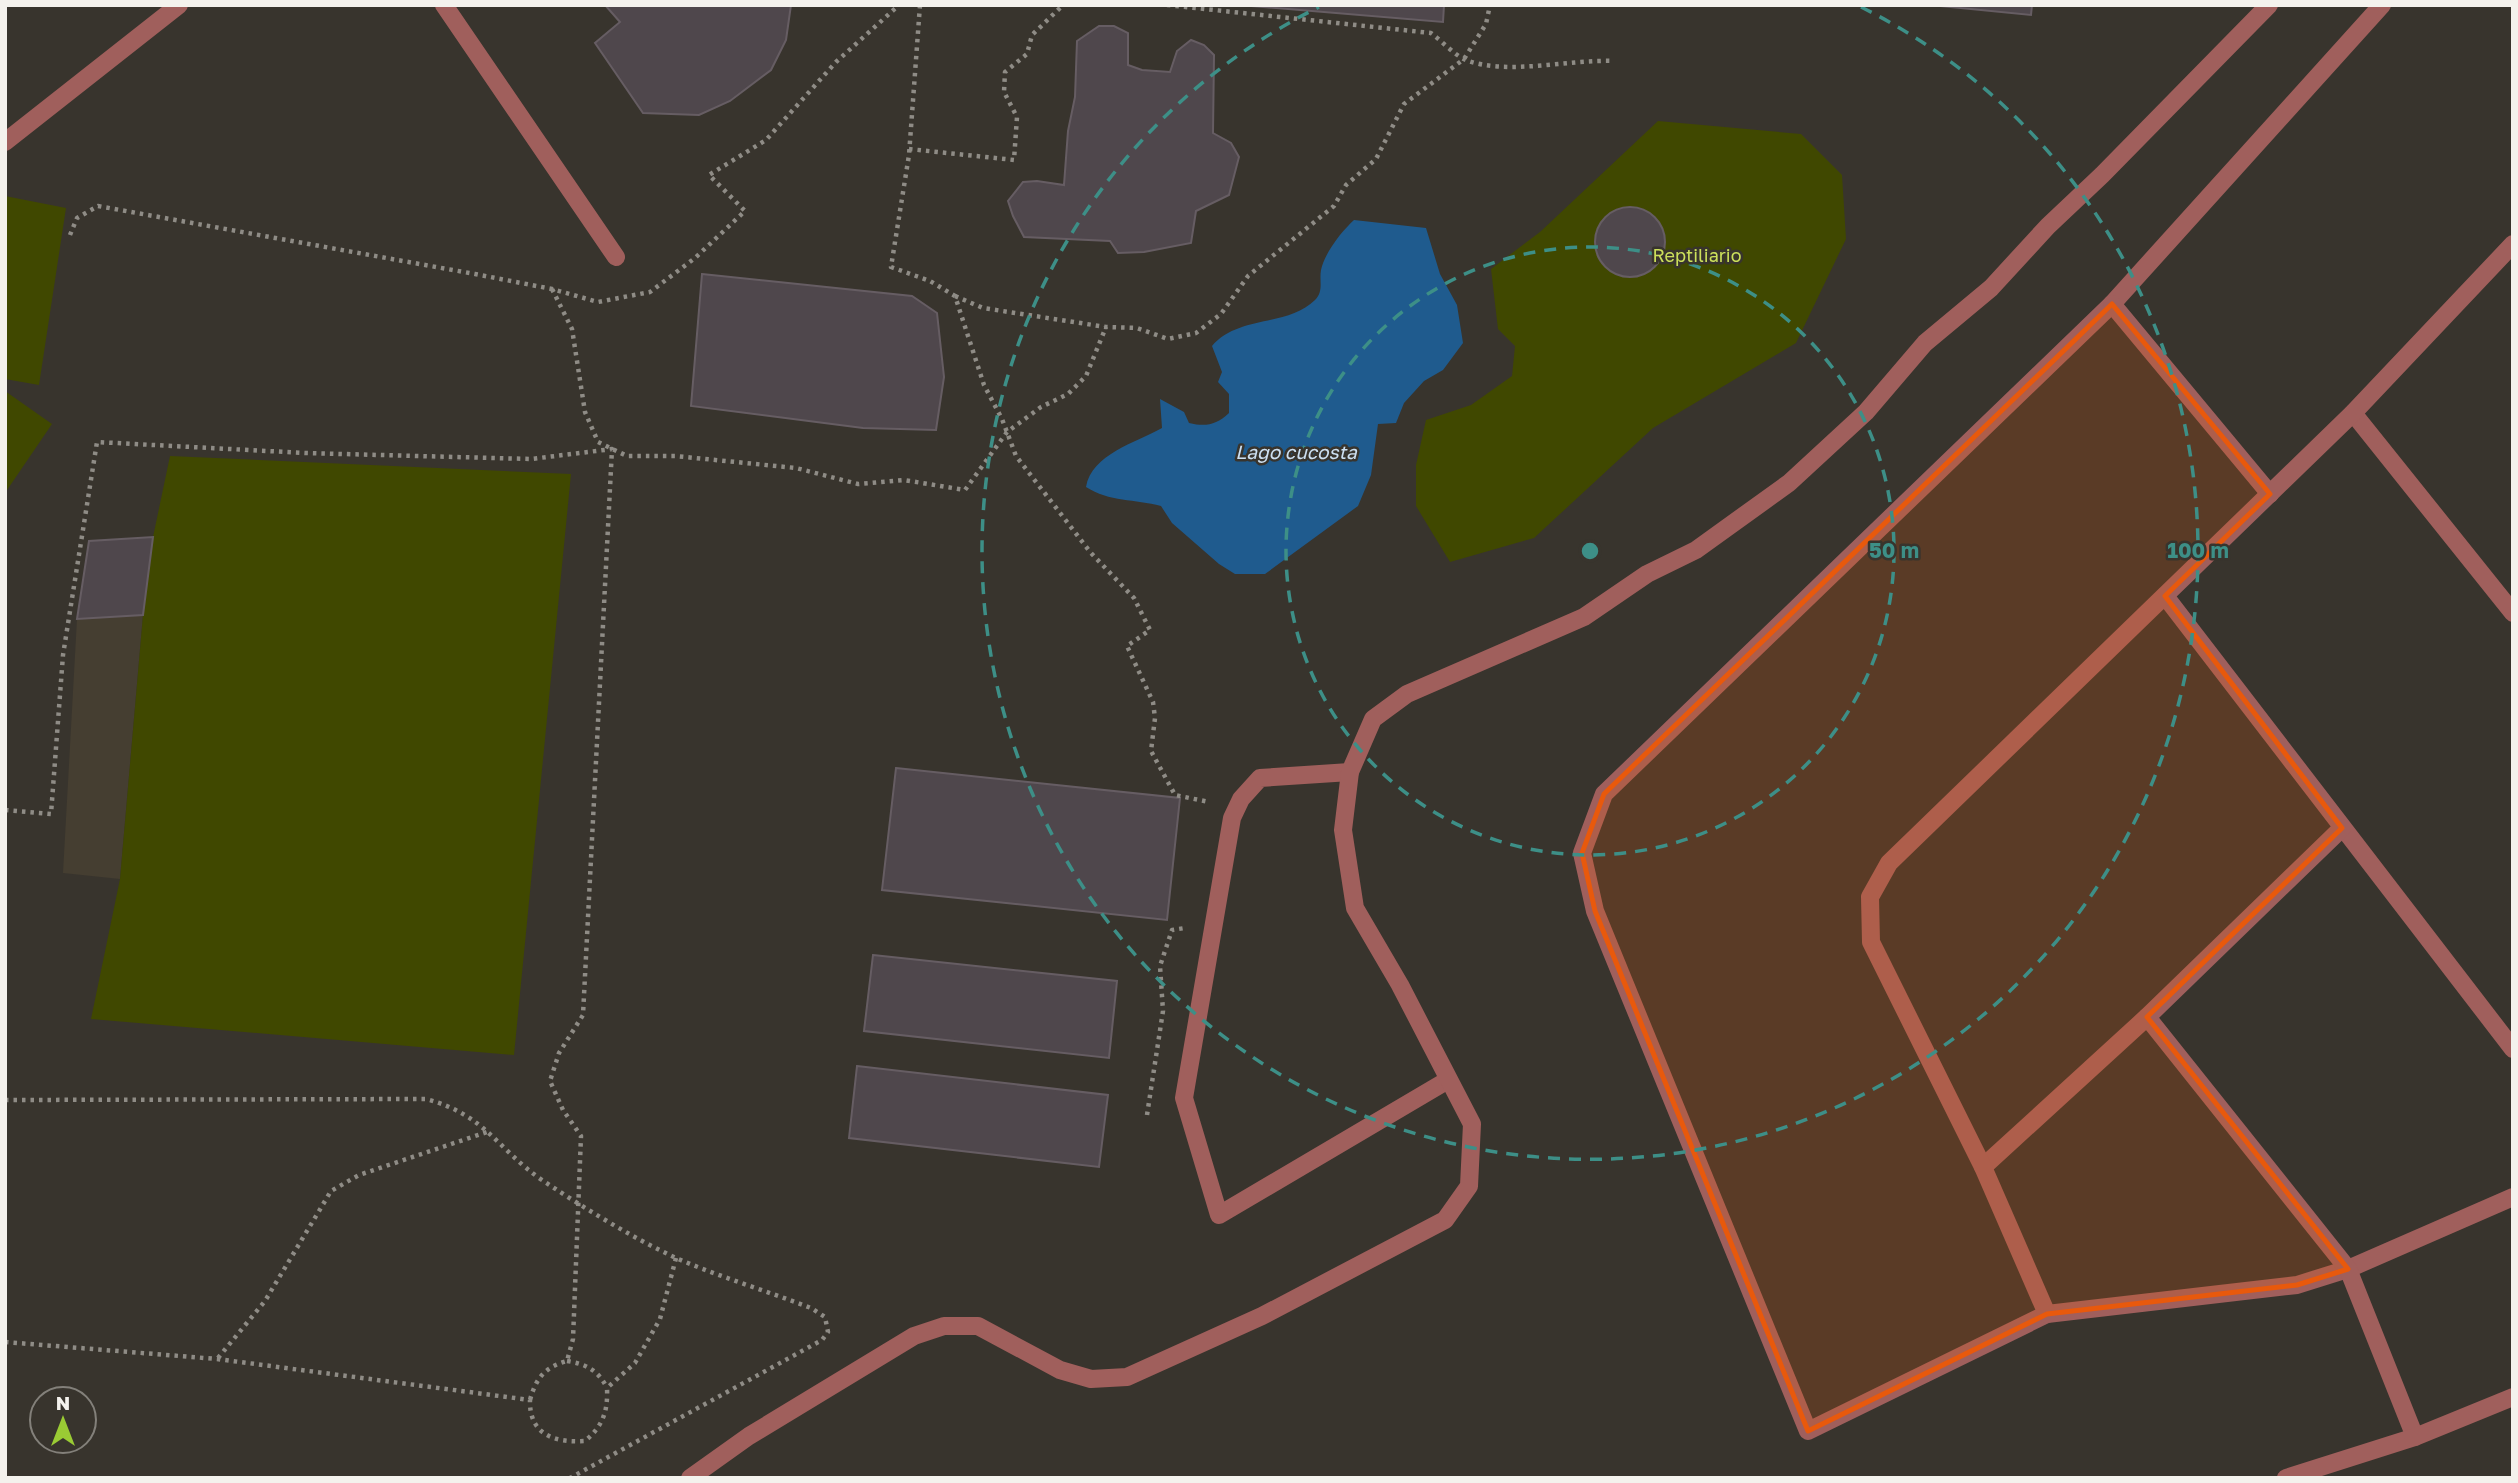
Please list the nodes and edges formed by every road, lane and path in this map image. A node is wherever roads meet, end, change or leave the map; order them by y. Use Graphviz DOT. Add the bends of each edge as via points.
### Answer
graph roads {
  1 [pos="179,5"];
  2 [pos="444,5"];
  3 [pos="899,5"];
  4 [pos="920,5"];
  5 [pos="1063,5"];
  6 [pos="1167,5"];
  7 [pos="1490,5"];
  8 [pos="2269,5"];
  9 [pos="2382,5"];
  10 [pos="1464,60"];
  11 [pos="1614,61"];
  12 [pos="5,142"];
  13 [pos="909,149"];
  14 [pos="70,235"];
  15 [pos="2513,244"];
  16 [pos="616,257"];
  17 [pos="552,289"];
  18 [pos="955,296"];
  19 [pos="2112,304"];
  20 [pos="1107,327"];
  21 [pos="2353,413"];
  22 [pos="1007,432"];
  23 [pos="612,449"];
  24 [pos="2270,494"];
  25 [pos="2165,596"];
  26 [pos="2513,613"];
  27 [pos="1350,772"];
  28 [pos="1217,804"];
  29 [pos="5,810"];
  30 [pos="2342,828"];
  31 [pos="1196,926"];
  32 [pos="2147,1017"];
  33 [pos="2513,1049"];
  34 [pos="1448,1080"];
  35 [pos="5,1100"];
  36 [pos="1147,1115"];
  37 [pos="490,1131"];
  38 [pos="1983,1167"];
  39 [pos="2513,1197"];
  40 [pos="580,1202"];
  41 [pos="676,1258"];
  42 [pos="2348,1269"];
  43 [pos="2047,1314"];
  44 [pos="5,1342"];
  45 [pos="217,1359"];
  46 [pos="567,1361"];
  47 [pos="607,1388"];
  48 [pos="2513,1397"];
  49 [pos="530,1400"];
  50 [pos="2415,1437"];
  51 [pos="570,1478"];
  52 [pos="690,1478"];
  53 [pos="2286,1478"];
  1 -- 12 [label="street"];
  2 -- 16 [label="street"];
  3 -- 17 [label="path" via="836,62 766,140 709,175 745,211 695,258 650,292 598,302"];
  4 -- 13 [label="path"];
  5 -- 13 [label="path" via="1032,35 1027,54 1005,72 1004,92 1017,117 1014,160"];
  6 -- 10 [label="path" via="1431,33"];
  7 -- 10 [label="path" via="1486,24"];
  8 -- 27 [label="street" via="1991,288 1925,343 1866,412 1789,483 1696,550 1647,574 1584,618 1407,694 1373,719"];
  9 -- 19 [label="street"];
  10 -- 11 [label="path" via="1494,65"];
  10 -- 20 [label="path" via="1404,104 1376,159 1346,185 1334,206 1248,276 1221,314 1196,333 1168,340 1138,328"];
  13 -- 18 [label="path" via="891,267"];
  14 -- 17 [label="path" via="77,218 98,206"];
  15 -- 21 [label="street"];
  17 -- 23 [label="path" via="572,329 585,412 598,442"];
  18 -- 20 [label="path" via="983,308"];
  18 -- 22 [label="path" via="984,385"];
  19 -- 24 [label="street"];
  19 -- 43 [label="street" via="1604,794 1582,853 1595,911 1808,1431"];
  20 -- 22 [label="path" via="1086,376 1068,394"];
  21 -- 24 [label="street"];
  21 -- 26 [label="street"];
  22 -- 23 [label="path" via="965,490 904,480 858,484 796,468 627,456"];
  22 -- 28 [label="path" via="1016,456 1042,494 1134,598 1150,630 1127,646 1153,702 1151,751 1175,794"];
  23 -- 29 [label="path" via="531,459 97,442 63,655 51,814"];
  23 -- 40 [label="path" via="583,1015 559,1053 550,1081 581,1136"];
  24 -- 25 [label="street"];
  25 -- 30 [label="street"];
  25 -- 38 [label="street" via="1889,863 1870,897 1871,942"];
  27 -- 34 [label="street" via="1343,830 1355,908"];
  27 -- 34 [label="street" via="1260,778 1241,799 1232,818 1184,1098 1219,1215"];
  30 -- 32 [label="street"];
  30 -- 33 [label="street"];
  31 -- 36 [label="path" via="1172,930 1160,965 1163,1011"];
  32 -- 38 [label="street"];
  32 -- 42 [label="street"];
  34 -- 52 [label="street" via="1472,1124 1469,1186 1445,1220 1262,1315 1127,1377 1091,1380 1060,1370 978,1326 944,1326 924,1333 749,1436"];
  35 -- 37 [label="path" via="426,1100 452,1106"];
  37 -- 40 [label="path" via="541,1180"];
  37 -- 45 [label="path" via="359,1175 331,1191 265,1301"];
  38 -- 43 [label="street"];
  39 -- 42 [label="street"];
  40 -- 41 [label="path"];
  40 -- 46 [label="path" via="573,1339"];
  41 -- 47 [label="path" via="660,1319 635,1363"];
  41 -- 51 [label="path" via="811,1308 825,1317 828,1332 822,1340"];
  42 -- 43 [label="street" via="2285,1287"];
  42 -- 50 [label="street"];
  44 -- 45 [label="path"];
  45 -- 49 [label="path"];
  46 -- 47 [label="path" via="592,1369"];
  46 -- 49 [label="path" via="541,1374"];
  47 -- 49 [label="path" via="608,1406 602,1422 585,1441 562,1443 542,1433 529,1415"];
  48 -- 50 [label="street"];
  50 -- 53 [label="street"];
}
